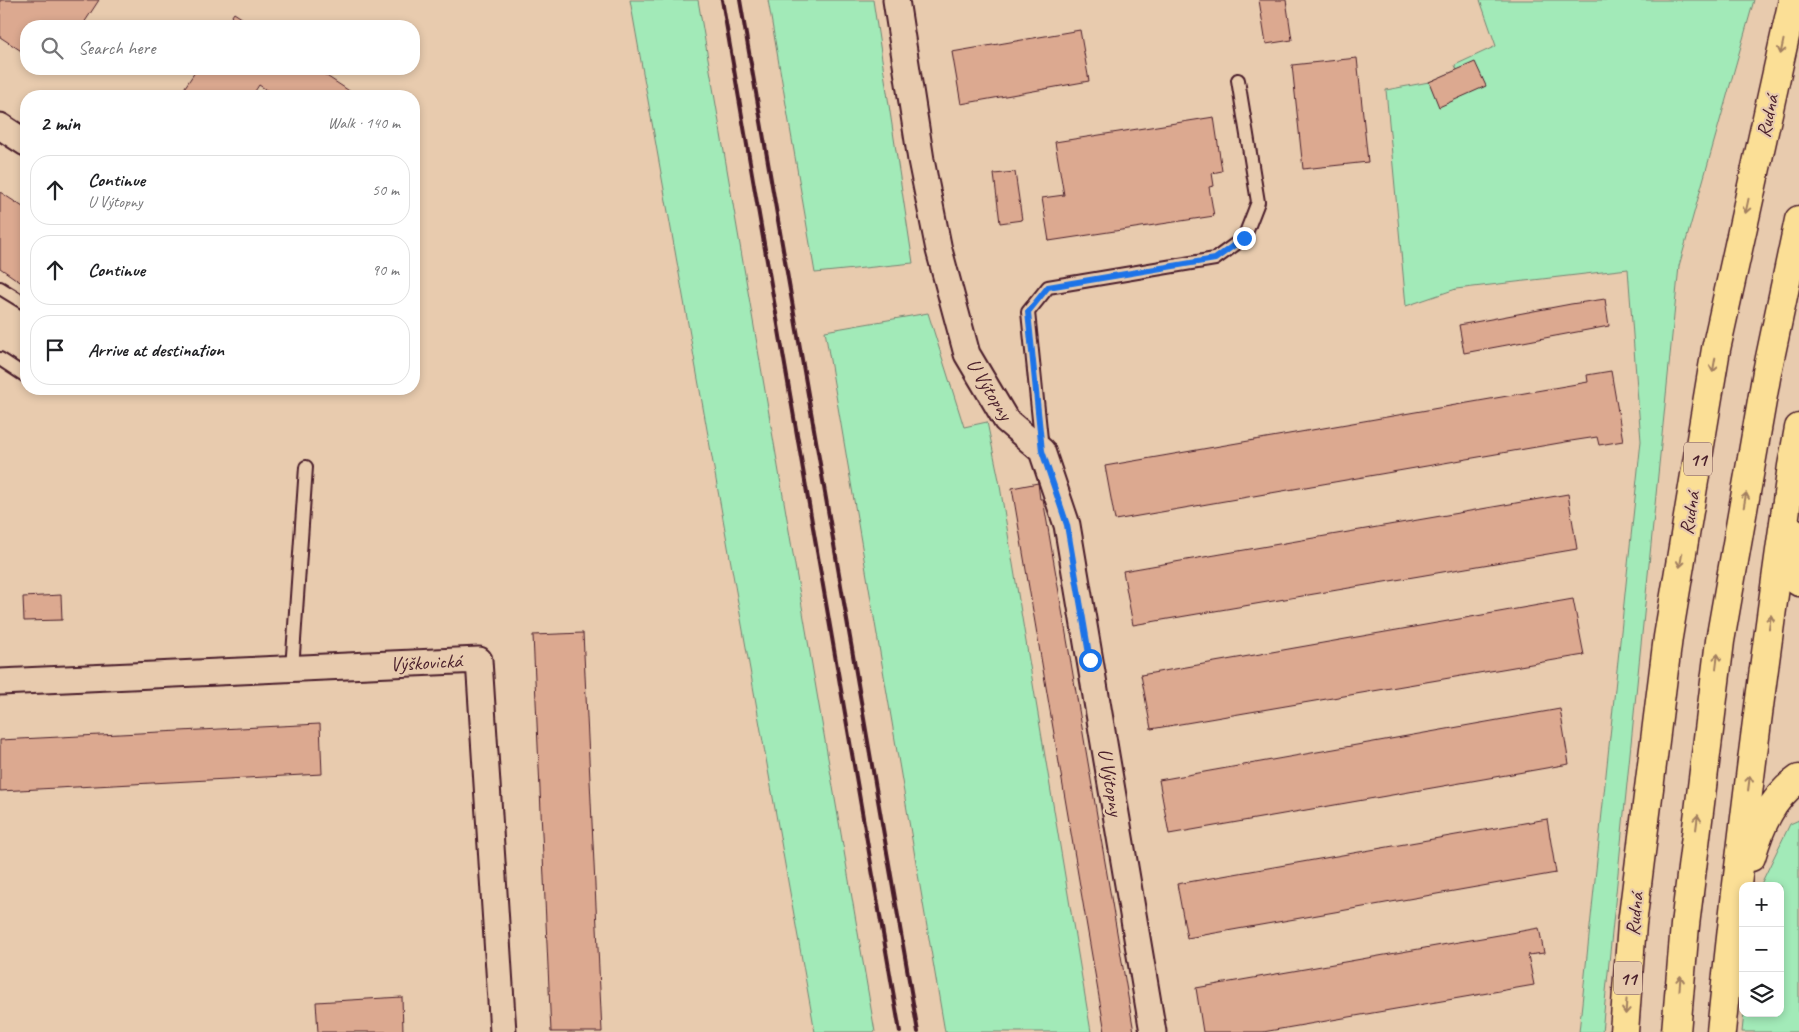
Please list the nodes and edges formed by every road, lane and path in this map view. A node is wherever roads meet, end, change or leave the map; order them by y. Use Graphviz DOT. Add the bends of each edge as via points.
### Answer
graph roads {
  1 [pos="896,0"];
  2 [pos="1793,0"];
  3 [pos="1238,80"];
  4 [pos="0,126"];
  5 [pos="20,139"];
  6 [pos="1799,220"];
  7 [pos="0,288"];
  8 [pos="20,300"];
  9 [pos="0,359"];
  10 [pos="20,372"];
  11 [pos="1799,428"];
  12 [pos="1042,451"];
  13 [pos="1792,466"];
  14 [pos="306,467"];
  15 [pos="1799,582"];
  16 [pos="292,668"];
  17 [pos="0,682"];
  18 [pos="1799,779"];
  19 [pos="1732,918"];
  20 [pos="503,1032"];
  21 [pos="1153,1032"];
  22 [pos="1624,1032"];
  23 [pos="1676,1032"];
  24 [pos="1721,1032"];
  1 -- 12 [label="street, U Výtopny" via="937,241 967,354 1006,420"];
  2 -- 22 [label="highway, Rudná / 11, one-way" via="1716,349 1668,637 1632,924"];
  3 -- 12 [label="lane" via="1258,202 1244,238 1215,259 1048,287 1028,312"];
  4 -- 5 [label="street"];
  23 -- 6 [label="highway, one-way" via="1685,924 1720,642 1767,372"];
  7 -- 8 [label="lane"];
  9 -- 10 [label="lane"];
  11 -- 13 [label="highway"];
  12 -- 21 [label="street, U Výtopny" via="1067,525"];
  13 -- 15 [label="highway" via="1794,541"];
  19 -- 13 [label="highway, one-way" via="1758,702"];
  14 -- 16 [label="lane"];
  16 -- 17 [label="street, Výškovická"];
  16 -- 20 [label="street, Výškovická" via="479,660"];
  18 -- 19 [label="highway" via="1784,792 1762,823"];
  19 -- 24 [label="highway"];
}
